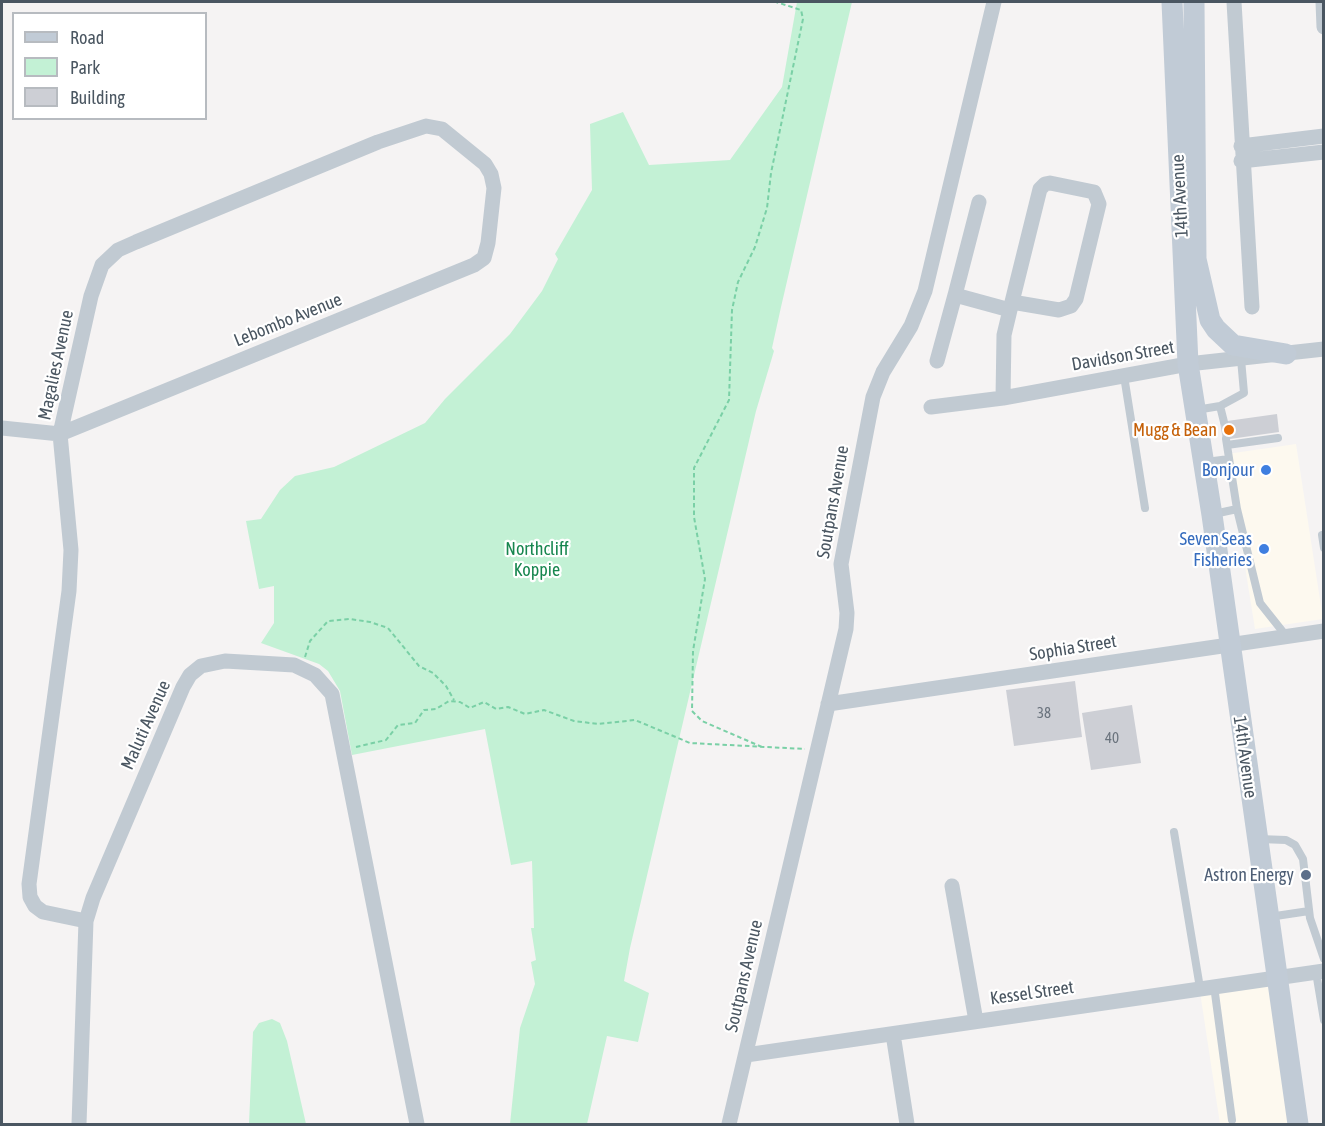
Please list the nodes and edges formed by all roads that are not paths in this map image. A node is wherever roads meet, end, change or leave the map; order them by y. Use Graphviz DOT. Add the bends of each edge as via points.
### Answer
graph roads {
  1 [pos="994,2"];
  2 [pos="1172,2"];
  3 [pos="1194,2"];
  4 [pos="1234,2"];
  5 [pos="1323,2"];
  6 [pos="1323,27"];
  7 [pos="1323,136"];
  8 [pos="1323,152"];
  9 [pos="1241,154"];
  10 [pos="477,158"];
  11 [pos="979,202"];
  12 [pos="1196,259"];
  13 [pos="955,295"];
  14 [pos="1011,306"];
  15 [pos="1252,307"];
  16 [pos="1323,349"];
  17 [pos="1286,354"];
  18 [pos="1241,359"];
  19 [pos="937,361"];
  20 [pos="1194,364"];
  21 [pos="1124,376"];
  22 [pos="1003,398"];
  23 [pos="1195,400"];
  24 [pos="931,406"];
  25 [pos="1220,406"];
  26 [pos="1224,422"];
  27 [pos="2,428"];
  28 [pos="60,434"];
  29 [pos="1278,438"];
  30 [pos="1229,459"];
  31 [pos="1204,462"];
  32 [pos="1145,508"];
  33 [pos="1237,509"];
  34 [pos="1212,515"];
  35 [pos="1322,535"];
  36 [pos="1323,548"];
  37 [pos="1323,632"];
  38 [pos="1287,637"];
  39 [pos="1229,645"];
  40 [pos="828,704"];
  41 [pos="1174,832"];
  42 [pos="1257,839"];
  43 [pos="952,886"];
  44 [pos="1309,912"];
  45 [pos="1268,917"];
  46 [pos="86,921"];
  47 [pos="1321,967"];
  48 [pos="1277,977"];
  49 [pos="1207,987"];
  50 [pos="1323,1020"];
  51 [pos="976,1021"];
  52 [pos="893,1034"];
  53 [pos="746,1055"];
  54 [pos="1232,1120"];
  55 [pos="79,1125"];
  56 [pos="417,1125"];
  57 [pos="729,1125"];
  58 [pos="908,1125"];
  59 [pos="1298,1125"];
  1 -- 40 [label="street, Soutpans Avenue" via="925,291 873,397 841,564 847,622"];
  2 -- 20 [label="main road, 14th Avenue"];
  3 -- 12 [label="main road, 14th Avenue"];
  4 -- 9 [label="street"];
  5 -- 6 [label="street"];
  7 -- 9 [label="street"];
  8 -- 9 [label="street"];
  9 -- 15 [label="street"];
  10 -- 28 [label="street, Lebombo Avenue" via="491,174 494,188 487,250 477,263"];
  10 -- 28 [label="street, Magalies Avenue" via="442,129 419,128 118,250 102,265 94,287"];
  11 -- 13 [label="street"];
  12 -- 17 [label="main road" via="1210,320 1216,329 1233,345"];
  12 -- 20 [label="main road, 14th Avenue"];
  13 -- 14 [label="street"];
  13 -- 19 [label="street"];
  14 -- 14 [label="street" via="1042,185 1050,183 1094,192 1099,204 1071,306 1059,310"];
  14 -- 22 [label="street" via="1004,335"];
  16 -- 17 [label="street, Davidson Street"];
  17 -- 18 [label="street, Davidson Street"];
  18 -- 20 [label="street, Davidson Street"];
  18 -- 25 [label="lane" via="1245,392"];
  20 -- 21 [label="street, Davidson Street"];
  20 -- 23 [label="main road, 14th Avenue"];
  21 -- 22 [label="street, Davidson Street"];
  21 -- 32 [label="lane"];
  22 -- 24 [label="street, Davidson Street"];
  23 -- 25 [label="lane"];
  23 -- 31 [label="main road, 14th Avenue"];
  25 -- 26 [label="lane"];
  27 -- 28 [label="street, Lebombo Avenue"];
  28 -- 46 [label="street, Magalies Avenue" via="71,550 69,591 28,890 35,906 43,912"];
  29 -- 30 [label="lane" via="1227,442"];
  30 -- 31 [label="lane"];
  30 -- 33 [label="lane"];
  31 -- 34 [label="main road, 14th Avenue"];
  33 -- 34 [label="lane"];
  33 -- 38 [label="lane" via="1260,603"];
  34 -- 39 [label="main road, 14th Avenue"];
  35 -- 36 [label="lane"];
  37 -- 38 [label="street, Sophia Street"];
  38 -- 39 [label="street, Sophia Street"];
  39 -- 40 [label="street, Sophia Street"];
  39 -- 42 [label="main road, 14th Avenue"];
  40 -- 53 [label="street, Soutpans Avenue"];
  41 -- 49 [label="lane"];
  42 -- 44 [label="lane" via="1286,840 1295,845 1303,859"];
  42 -- 45 [label="main road, 14th Avenue"];
  43 -- 51 [label="street"];
  44 -- 45 [label="lane"];
  44 -- 47 [label="lane"];
  45 -- 48 [label="main road, 14th Avenue"];
  46 -- 55 [label="street, Maluti Avenue"];
  46 -- 56 [label="street, Maluti Avenue" via="128,812 190,675 201,666 218,661 298,667 315,675 332,694 345,749"];
  47 -- 48 [label="street, Kessel Street"];
  47 -- 50 [label="lane"];
  48 -- 49 [label="street, Kessel Street"];
  48 -- 59 [label="main road, 14th Avenue"];
  49 -- 51 [label="street, Kessel Street"];
  49 -- 54 [label="lane"];
  51 -- 52 [label="street, Kessel Street"];
  52 -- 53 [label="street, Kessel Street"];
  52 -- 58 [label="street"];
  53 -- 57 [label="street, Soutpans Avenue"];
}
